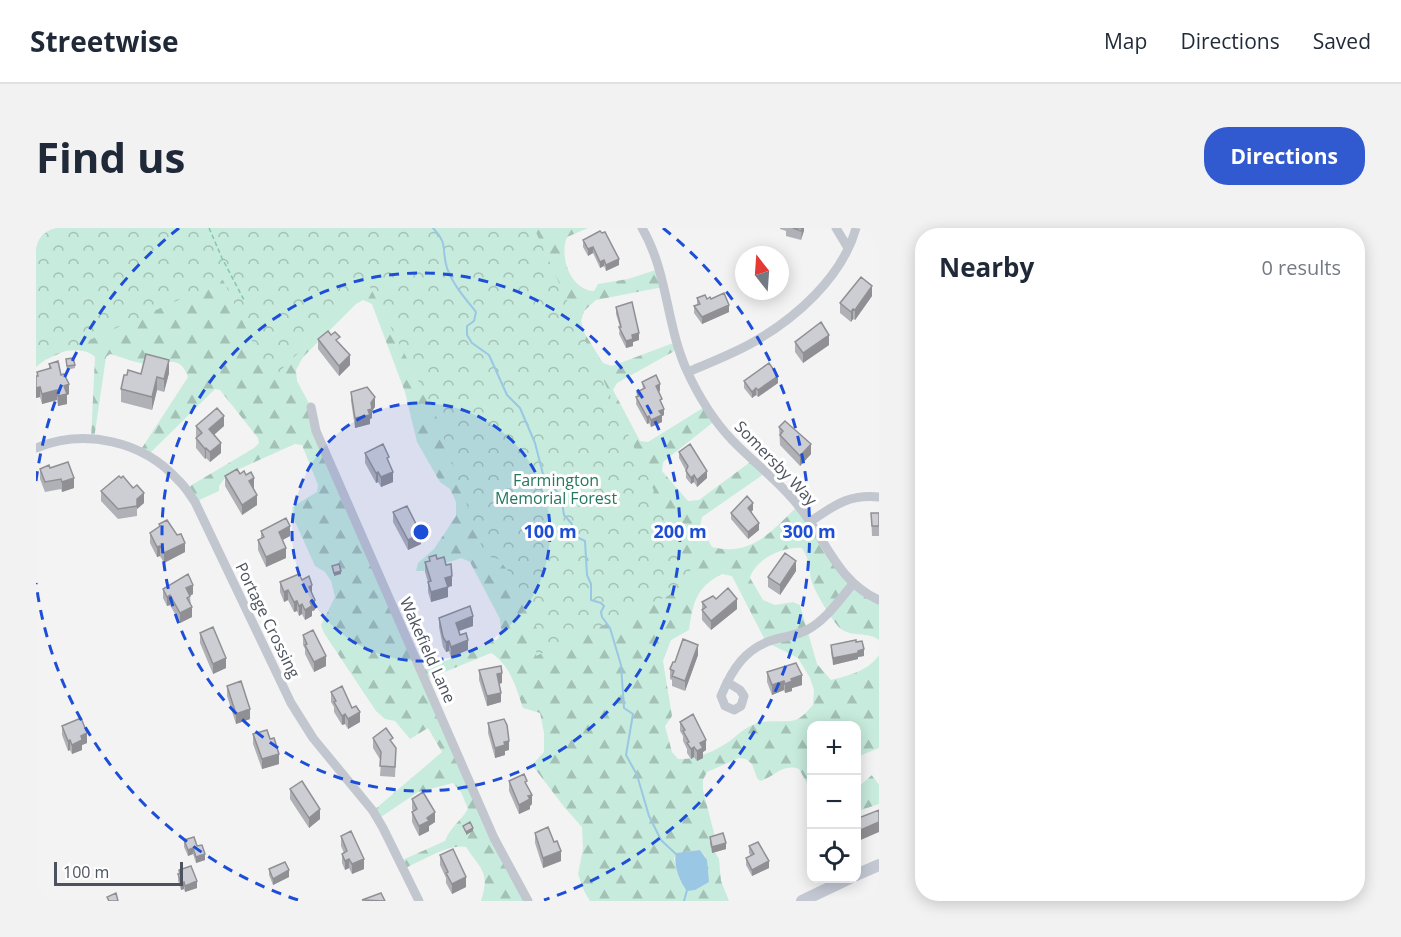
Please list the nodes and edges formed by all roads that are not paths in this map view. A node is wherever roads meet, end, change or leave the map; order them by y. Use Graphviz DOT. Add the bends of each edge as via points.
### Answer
graph roads {
  1 [pos="642,228"];
  2 [pos="836,228"];
  3 [pos="856,228"];
  4 [pos="848,248"];
  5 [pos="688,372"];
  6 [pos="311,407"];
  7 [pos="36,448"];
  8 [pos="879,497"];
  9 [pos="811,521"];
  10 [pos="853,584"];
  11 [pos="879,600"];
  12 [pos="728,682"];
  13 [pos="879,865"];
  14 [pos="861,873"];
  15 [pos="841,883"];
  16 [pos="419,901"];
  17 [pos="528,901"];
  18 [pos="802,901"];
  1 -- 5 [label="street, Somersby Way" via="656,258 672,329"];
  2 -- 4 [label="street"];
  3 -- 4 [label="street"];
  4 -- 5 [label="street" via="825,283 790,317 751,344"];
  5 -- 9 [label="street, Somersby Way" via="729,438 784,488"];
  6 -- 17 [label="street, Wakefield Lane" via="325,453 494,838"];
  7 -- 16 [label="street, Portage Crossing" via="79,438 101,439 140,451 178,480 195,502 291,703 313,738 373,811"];
  8 -- 9 [label="street" via="855,496"];
  9 -- 10 [label="street, Somersby Way"];
  10 -- 11 [label="street, Somersby Way"];
  10 -- 12 [label="street" via="824,618 809,629 751,650"];
  13 -- 14 [label="street"];
  15 -- 18 [label="street"];
}
